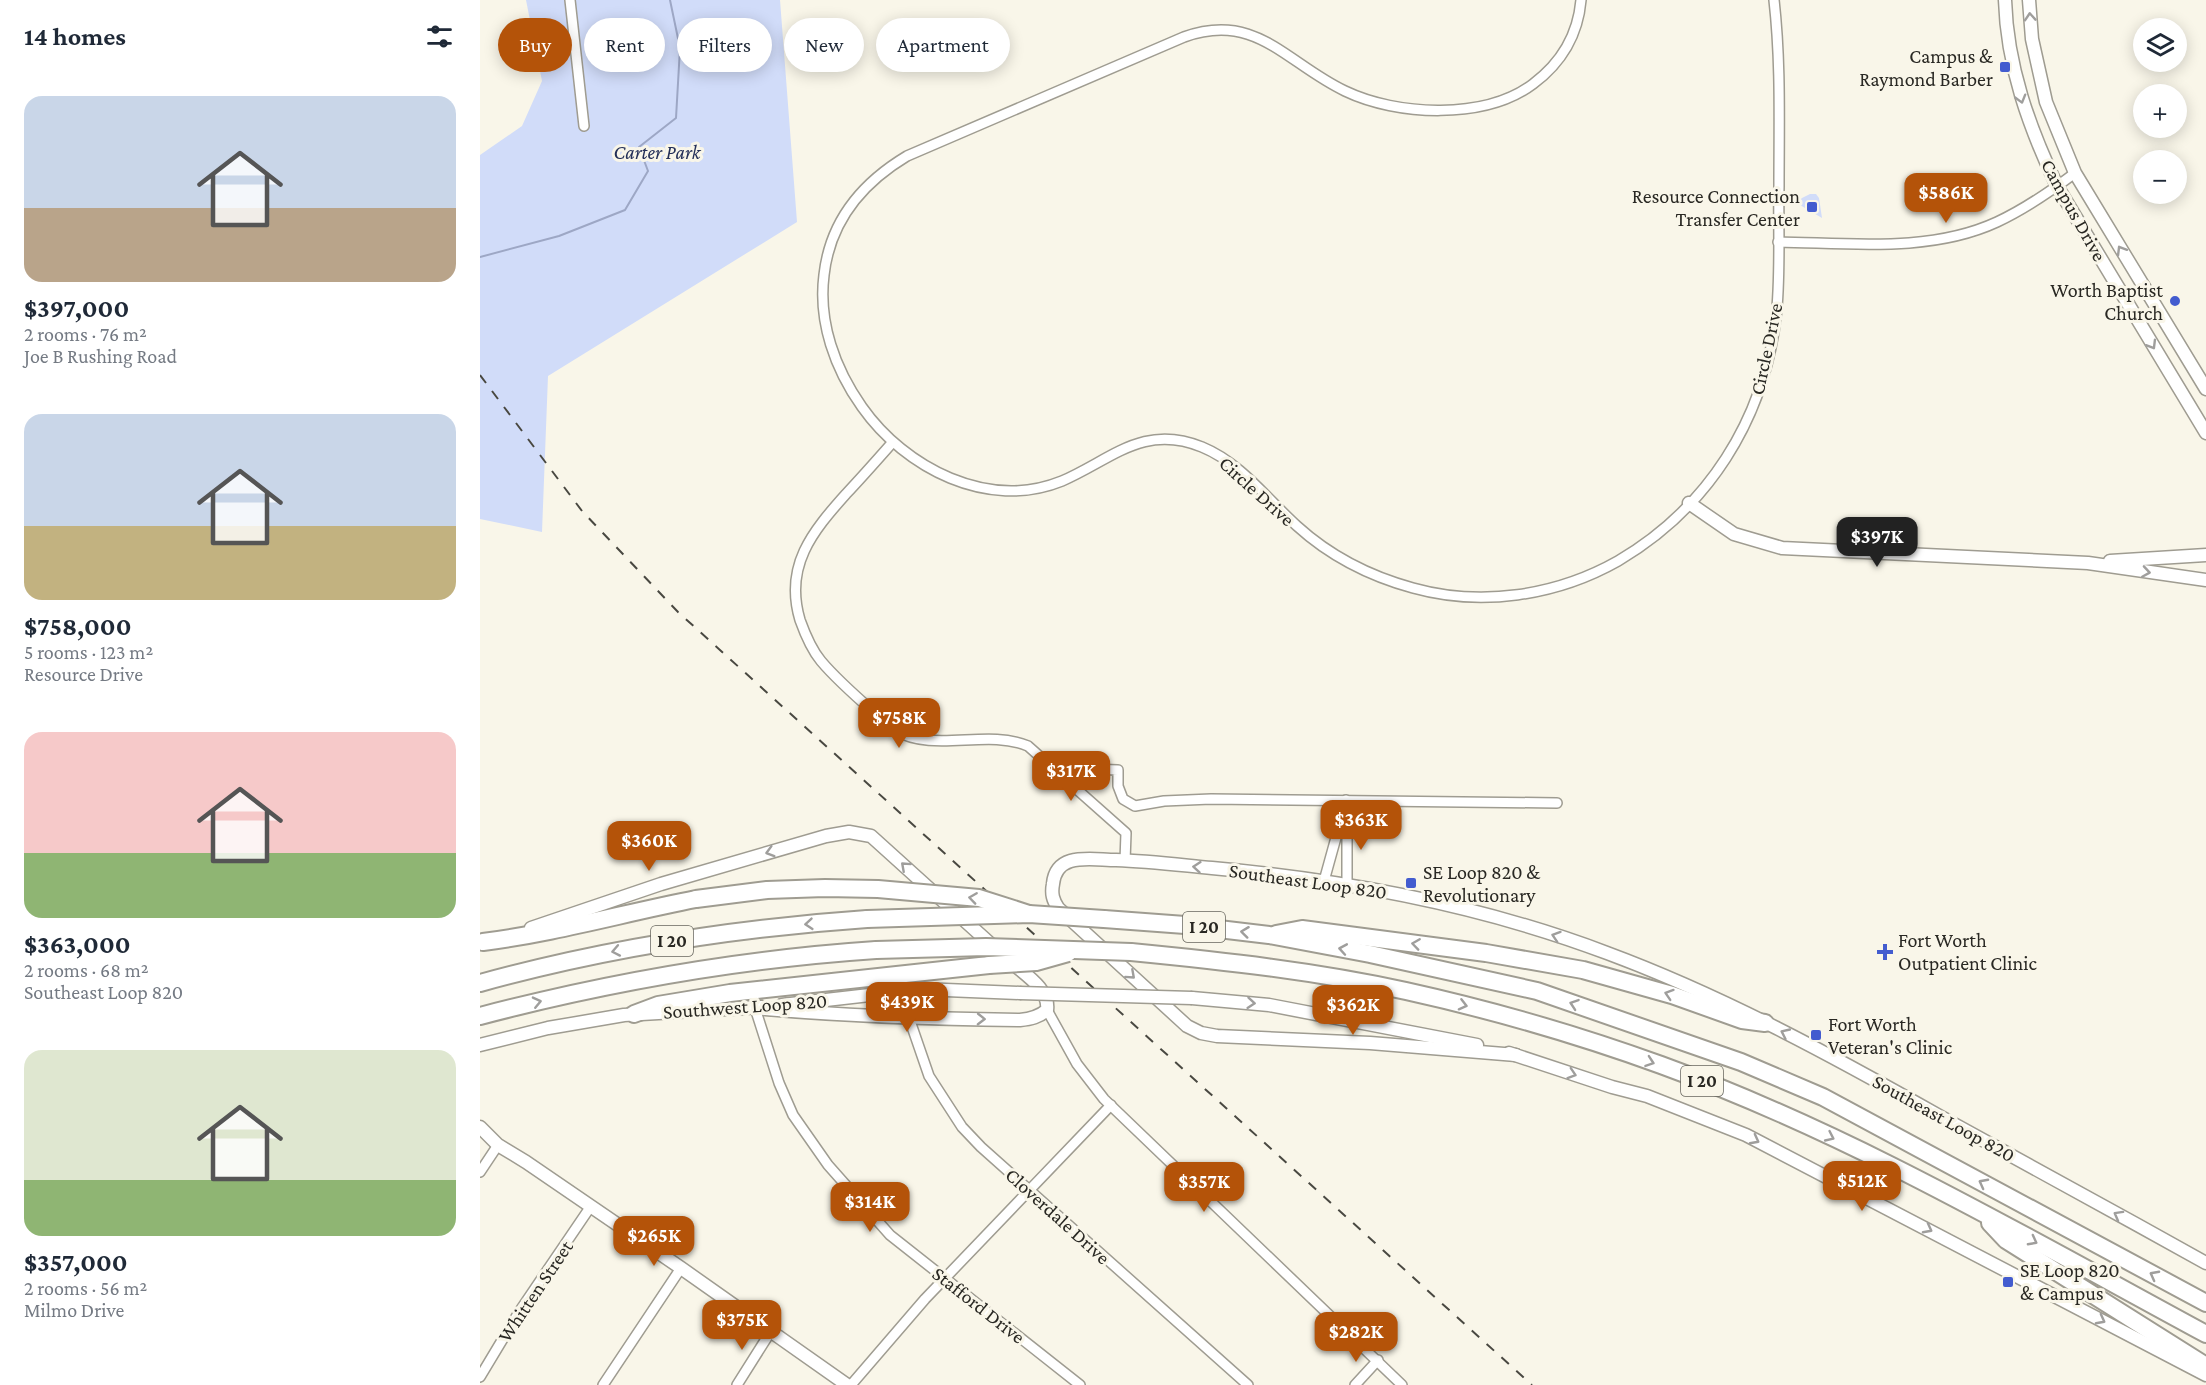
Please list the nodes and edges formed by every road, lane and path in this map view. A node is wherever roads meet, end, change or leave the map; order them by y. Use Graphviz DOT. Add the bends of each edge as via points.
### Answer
graph roads {
  1 [pos="570,0"];
  2 [pos="1581,0"];
  3 [pos="1774,0"];
  4 [pos="2005,0"];
  5 [pos="2029,0"];
  6 [pos="584,126"];
  7 [pos="2075,173"];
  8 [pos="2057,186"];
  9 [pos="1778,242"];
  10 [pos="2148,294"];
  11 [pos="2127,305"];
  12 [pos="2206,389"];
  13 [pos="2206,434"];
  14 [pos="892,443"];
  15 [pos="1689,503"];
  16 [pos="2206,555"];
  17 [pos="2088,562"];
  18 [pos="2206,580"];
  19 [pos="1064,778"];
  20 [pos="1346,800"];
  21 [pos="1557,803"];
  22 [pos="1344,821"];
  23 [pos="1125,861"];
  24 [pos="1324,881"];
  25 [pos="1347,885"];
  26 [pos="1029,914"];
  27 [pos="1269,935"];
  28 [pos="481,942"];
  29 [pos="1080,949"];
  30 [pos="480,982"];
  31 [pos="1192,998"];
  32 [pos="755,1008"];
  33 [pos="1047,1010"];
  34 [pos="634,1014"];
  35 [pos="480,1016"];
  36 [pos="909,1018"];
  37 [pos="1765,1023"];
  38 [pos="480,1045"];
  39 [pos="1516,1055"];
  40 [pos="1111,1105"];
  41 [pos="480,1127"];
  42 [pos="498,1145"];
  43 [pos="480,1172"];
  44 [pos="1030,1191"];
  45 [pos="591,1206"];
  46 [pos="1981,1214"];
  47 [pos="2206,1263"];
  48 [pos="681,1268"];
  49 [pos="946,1278"];
  50 [pos="2206,1303"];
  51 [pos="771,1331"];
  52 [pos="2206,1334"];
  53 [pos="1377,1360"];
  54 [pos="2206,1366"];
  55 [pos="2206,1375"];
  56 [pos="480,1377"];
  57 [pos="603,1385"];
  58 [pos="737,1385"];
  59 [pos="849,1385"];
  60 [pos="1080,1385"];
  61 [pos="1248,1385"];
  62 [pos="1355,1385"];
  63 [pos="1402,1385"];
  1 -- 6 [label="street"];
  2 -- 14 [label="street, Circle Drive" via="1574,35 1563,55 1527,89 1486,107 1432,110 1359,96 1321,78 1262,38 1244,32 1211,30 1184,37 929,145 889,167 869,183 844,213 828,252 822,296 839,370 867,416"];
  3 -- 9 [label="street, Circle Drive" via="1780,61"];
  4 -- 8 [label="main road, Campus Drive, one-way" via="2019,91"];
  7 -- 5 [label="main road, Campus Drive, one-way" via="2043,92"];
  7 -- 8 [label="street"];
  10 -- 7 [label="main road, Campus Drive, one-way"];
  8 -- 9 [label="street" via="1996,223 1942,239 1890,243"];
  8 -- 11 [label="main road, Campus Drive"];
  9 -- 15 [label="street, Circle Drive" via="1776,319 1764,377 1733,450"];
  10 -- 11 [label="main road"];
  10 -- 12 [label="main road, Campus Drive"];
  11 -- 13 [label="main road, Campus Drive, one-way"];
  14 -- 15 [label="street, Circle Drive" via="933,471 959,482 984,488 1029,489 1062,480 1138,443 1192,443 1235,467 1298,527 1345,562 1415,589 1463,597 1513,596 1582,578 1629,554"];
  14 -- 19 [label="street" via="816,529 802,554 796,589 798,612 811,646 820,661 906,737 928,741 1018,742 1028,746"];
  15 -- 17 [label="main road" via="1734,534 1782,548"];
  16 -- 17 [label="main road"];
  17 -- 18 [label="main road, one-way"];
  19 -- 20 [label="street" via="1088,769 1118,770 1123,799 1135,806 1211,799"];
  19 -- 23 [label="street" via="1126,833"];
  20 -- 21 [label="street"];
  20 -- 22 [label="street"];
  22 -- 24 [label="street"];
  22 -- 25 [label="street"];
  24 -- 23 [label="main road, Southeast Loop 820, one-way"];
  23 -- 39 [label="main road, Southeast Loop 820, one-way" via="1065,862 1054,877 1053,899 1066,916 1187,1026 1217,1036"];
  24 -- 25 [label="main road, Southeast Loop 820"];
  37 -- 25 [label="main road, Southeast Loop 820, one-way" via="1603,951 1440,903"];
  27 -- 26 [label="highway, I 20, one-way, bridge"];
  26 -- 28 [label="highway, one-way, bridge" via="979,898 878,889 767,890 696,899 531,936"];
  26 -- 30 [label="highway, I 20, one-way, bridge" via="782,926 598,954"];
  37 -- 27 [label="highway, one-way" via="1742,1020 1629,982 1535,961 1302,929"];
  50 -- 27 [label="highway, I 20, one-way" via="1823,1097 1741,1062 1537,991"];
  33 -- 28 [label="main road, one-way" via="1042,990 872,836 864,833 826,836"];
  29 -- 34 [label="highway, bridge" via="1036,962 730,993 658,1005"];
  35 -- 29 [label="highway, I 20, one-way, bridge" via="579,992 760,960 876,950"];
  29 -- 46 [label="highway, I 20, one-way, bridge" via="1224,961 1376,985 1545,1027 1659,1065 1770,1109"];
  31 -- 32 [label="main road, Southwest Loop 820, bridge" via="922,989"];
  31 -- 39 [label="main road, Southeast Loop 820, one-way" via="1269,1005"];
  32 -- 34 [label="main road, Southwest Loop 820"];
  32 -- 36 [label="main road"];
  32 -- 49 [label="street, Stafford Drive" via="779,1083 794,1115 828,1165 890,1235"];
  36 -- 33 [label="main road, one-way" via="1020,1020"];
  33 -- 40 [label="street" via="1077,1064"];
  34 -- 38 [label="main road, Southwest Loop 820" via="548,1028"];
  36 -- 44 [label="street, Cloverdale Drive" via="929,1076 962,1127"];
  47 -- 37 [label="main road, Southeast Loop 820, one-way" via="1845,1063"];
  39 -- 55 [label="main road, Southeast Loop 820, one-way" via="1647,1096 1746,1135"];
  40 -- 44 [label="street"];
  40 -- 53 [label="street"];
  41 -- 42 [label="main road"];
  42 -- 43 [label="street"];
  42 -- 45 [label="main road"];
  44 -- 49 [label="street"];
  44 -- 61 [label="street, Cloverdale Drive"];
  45 -- 48 [label="main road"];
  45 -- 56 [label="street, Whitten Street"];
  46 -- 52 [label="highway, I 20, one-way"];
  46 -- 54 [label="highway" via="2006,1240"];
  48 -- 51 [label="main road"];
  48 -- 57 [label="street"];
  49 -- 59 [label="street"];
  49 -- 60 [label="street, Stafford Drive"];
  51 -- 58 [label="street"];
  51 -- 59 [label="main road"];
  53 -- 62 [label="street"];
  53 -- 63 [label="street"];
}
